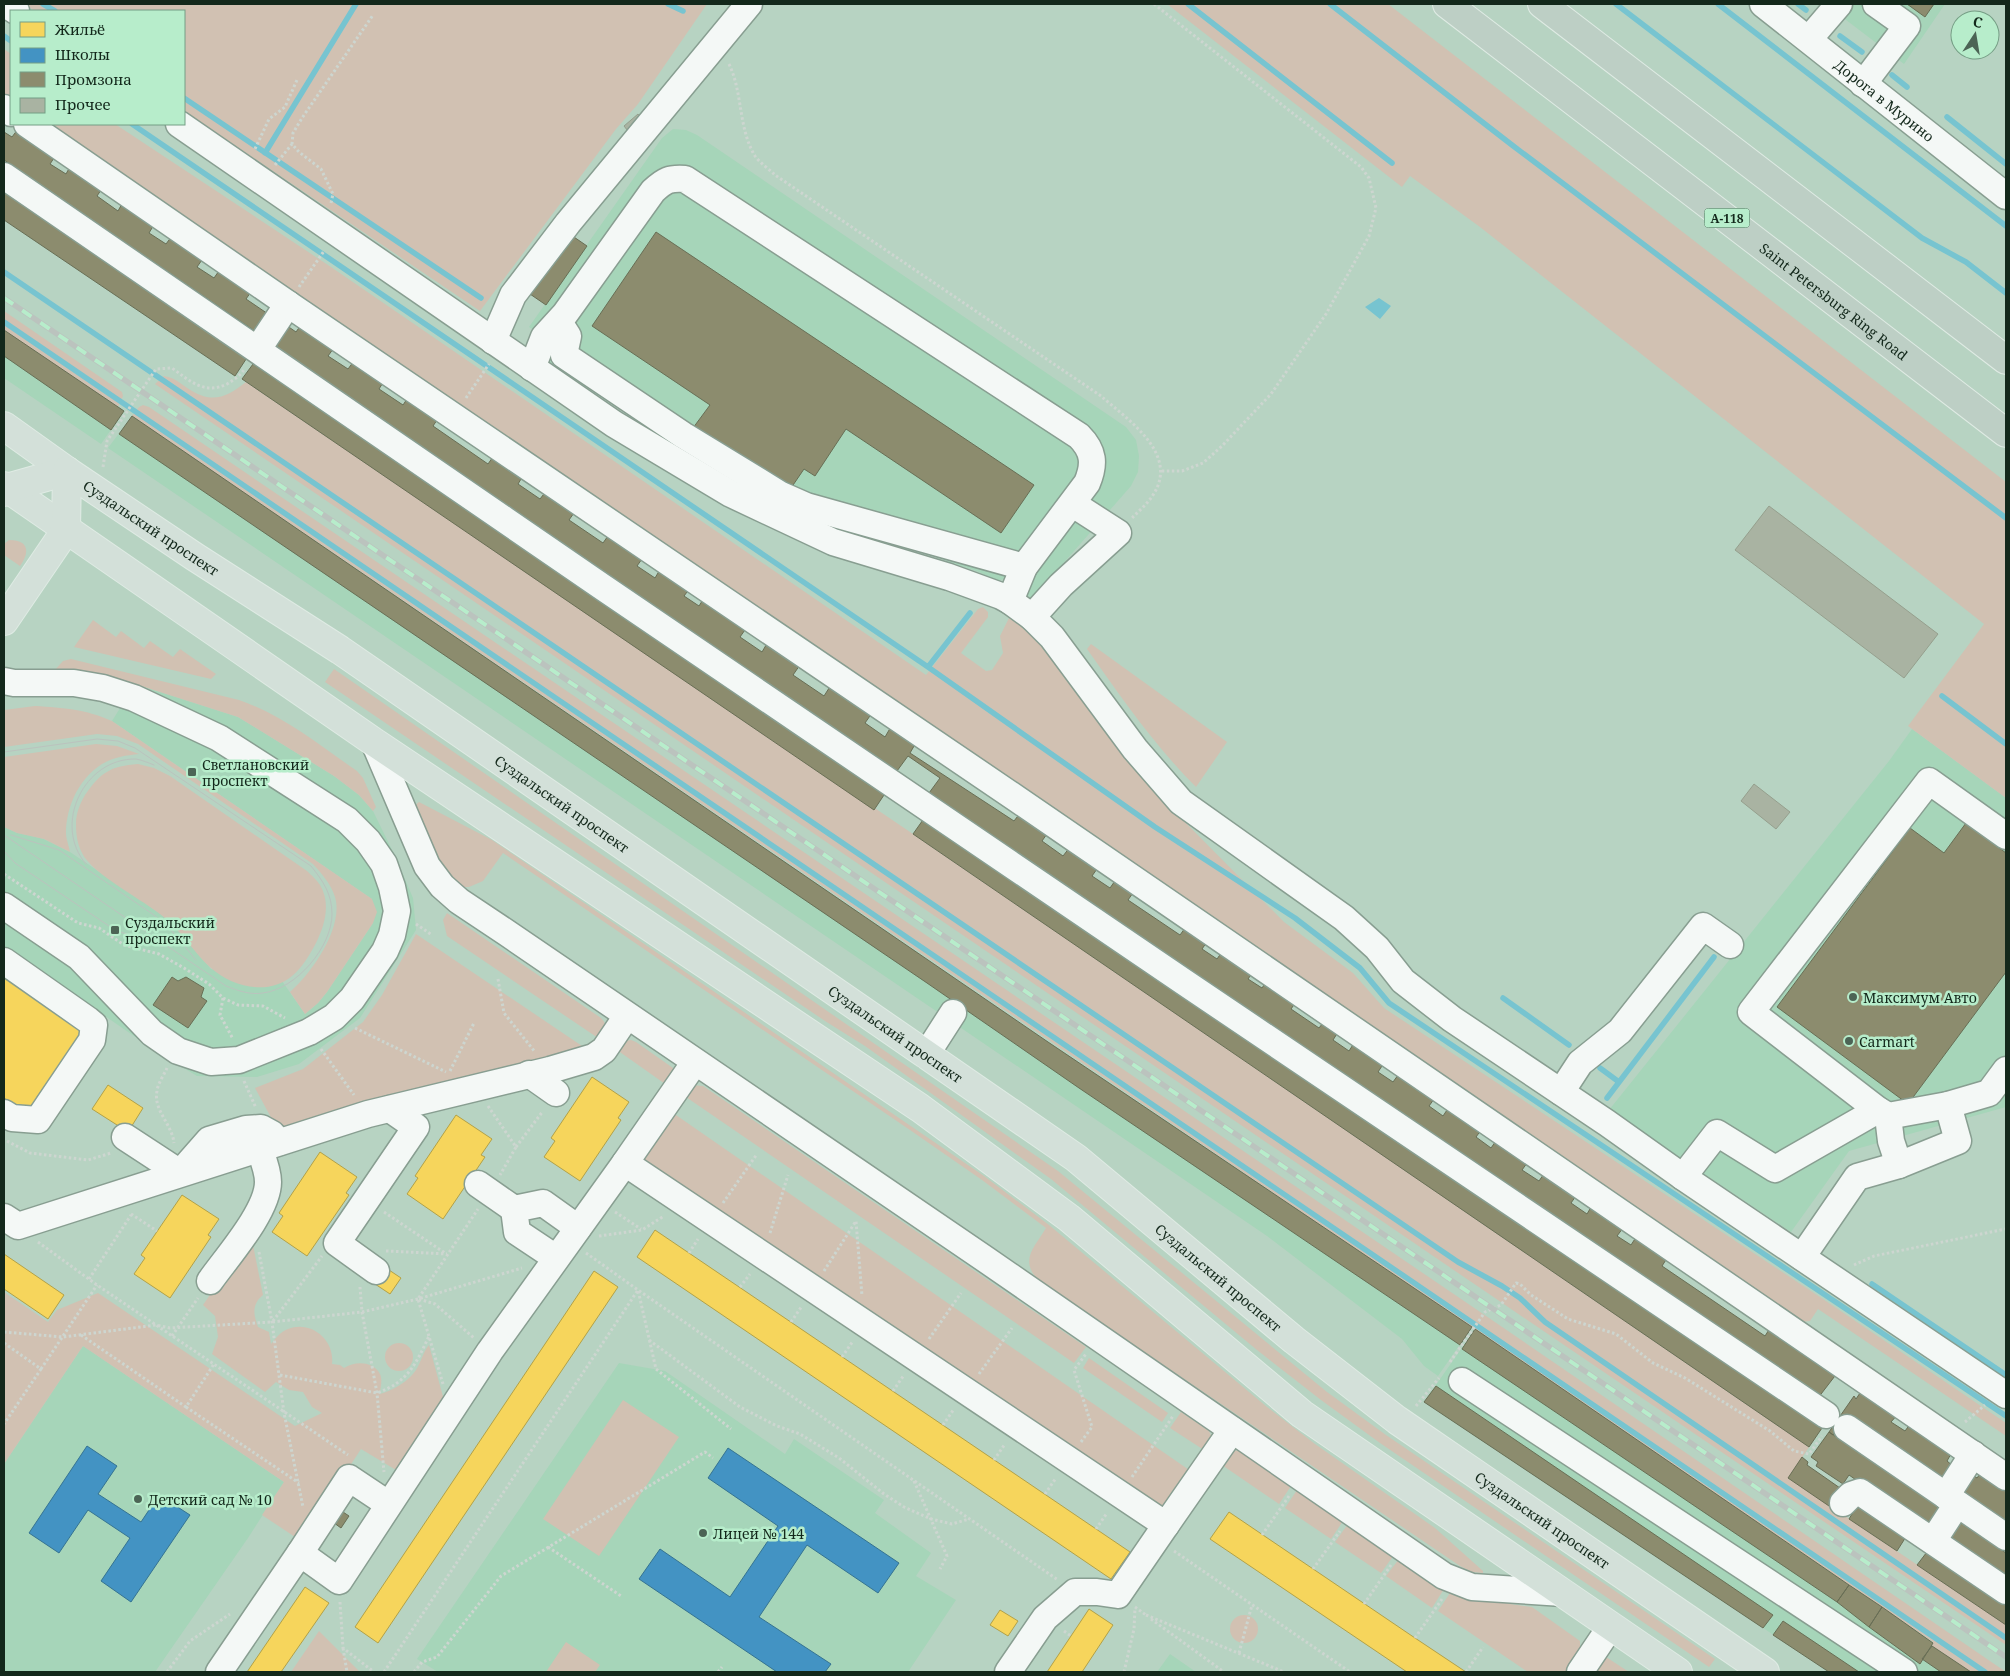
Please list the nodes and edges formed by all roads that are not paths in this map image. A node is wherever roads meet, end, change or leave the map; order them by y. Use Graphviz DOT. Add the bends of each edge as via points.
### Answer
graph roads {
  1 [pos="749,4"];
  2 [pos="1447,4"];
  3 [pos="1542,4"];
  4 [pos="1763,4"];
  5 [pos="1839,4"];
  6 [pos="1876,4"];
  7 [pos="1809,39"];
  8 [pos="1863,84"];
  9 [pos="28,125"];
  10 [pos="180,125"];
  11 [pos="4,176"];
  12 [pos="2006,196"];
  13 [pos="288,304"];
  14 [pos="559,322"];
  15 [pos="258,349"];
  16 [pos="493,350"];
  17 [pos="2006,360"];
  18 [pos="532,368"];
  19 [pos="4,426"];
  20 [pos="2006,433"];
  21 [pos="67,471"];
  22 [pos="5,489"];
  23 [pos="1073,504"];
  24 [pos="66,530"];
  25 [pos="1024,567"];
  26 [pos="1010,601"];
  27 [pos="1032,617"];
  28 [pos="4,621"];
  29 [pos="4,681"];
  30 [pos="374,742"];
  31 [pos="2006,836"];
  32 [pos="4,906"];
  33 [pos="1730,945"];
  34 [pos="4,961"];
  35 [pos="953,1013"];
  36 [pos="627,1016"];
  37 [pos="926,1055"];
  38 [pos="695,1062"];
  39 [pos="2006,1070"];
  40 [pos="1561,1092"];
  41 [pos="1948,1105"];
  42 [pos="379,1112"];
  43 [pos="4,1113"];
  44 [pos="1883,1113"];
  45 [pos="125,1137"];
  46 [pos="269,1145"];
  47 [pos="625,1163"];
  48 [pos="1899,1165"];
  49 [pos="173,1168"];
  50 [pos="1683,1177"];
  51 [pos="484,1188"];
  52 [pos="514,1208"];
  53 [pos="11,1222"];
  54 [pos="568,1242"];
  55 [pos="356,1257"];
  56 [pos="1802,1257"];
  57 [pos="210,1281"];
  58 [pos="1462,1381"];
  59 [pos="2006,1395"];
  60 [pos="1232,1430"];
  61 [pos="1973,1454"];
  62 [pos="2006,1477"];
  63 [pos="393,1496"];
  64 [pos="1952,1500"];
  65 [pos="1843,1503"];
  66 [pos="1161,1532"];
  67 [pos="2006,1537"];
  68 [pos="1933,1540"];
  69 [pos="304,1546"];
  70 [pos="2006,1591"];
  71 [pos="1563,1593"];
  72 [pos="1612,1626"];
  73 [pos="219,1672"];
  74 [pos="1008,1672"];
  75 [pos="1580,1672"];
  76 [pos="1678,1672"];
  77 [pos="1765,1672"];
  78 [pos="1904,1672"];
  1 -- 16 [label="street" via="530,273 514,295"];
  2 -- 20 [label="highway, Saint Petersburg Ring Road / А-118"];
  3 -- 17 [label="highway"];
  4 -- 7 [label="street, Дорога в Мурино"];
  5 -- 7 [label="street"];
  6 -- 8 [label="street" via="1907,26"];
  7 -- 8 [label="street, Дорога в Мурино"];
  8 -- 12 [label="street, Дорога в Мурино"];
  9 -- 13 [label="street"];
  10 -- 16 [label="street" via="247,171 325,238"];
  11 -- 15 [label="street"];
  13 -- 15 [label="street"];
  13 -- 61 [label="street" via="1009,793"];
  14 -- 18 [label="street" via="544,337"];
  14 -- 23 [label="street" via="653,191 671,178 685,179 1079,436 1089,446 1091,472"];
  14 -- 25 [label="street" via="568,336 564,355 780,495 806,506"];
  15 -- 64 [label="street" via="748,687 1833,1425"];
  16 -- 18 [label="street"];
  18 -- 26 [label="street" via="614,424 731,494 833,542 950,577"];
  19 -- 21 [label="main road, Суздальский проспект"];
  21 -- 22 [label="main road"];
  21 -- 24 [label="main road"];
  21 -- 37 [label="main road, Суздальский проспект" via="340,650"];
  22 -- 24 [label="main road"];
  23 -- 25 [label="street"];
  23 -- 27 [label="street" via="1118,533"];
  24 -- 28 [label="main road"];
  24 -- 30 [label="main road"];
  25 -- 26 [label="street"];
  26 -- 27 [label="street"];
  27 -- 40 [label="street" via="1052,637 1135,749 1181,802 1344,918 1377,948 1403,981 1452,1019"];
  29 -- 32 [label="street" via="74,683 103,688 134,698 219,738 347,820 368,841 384,864 397,911 385,952 352,999 334,1017 309,1032 239,1060 211,1062 175,1049 152,1033 79,957"];
  30 -- 36 [label="street" via="427,866 442,886 476,914"];
  30 -- 71 [label="main road" via="920,1108 1069,1218 1302,1414"];
  31 -- 44 [label="street" via="1929,781 1751,1012"];
  33 -- 40 [label="street" via="1703,926 1620,1032 1580,1063"];
  34 -- 43 [label="street" via="88,1020 94,1025 94,1032 92,1040 38,1120 12,1118"];
  35 -- 37 [label="street"];
  36 -- 38 [label="street"];
  36 -- 42 [label="street" via="604,1050 545,1079 475,1087"];
  37 -- 77 [label="main road, Суздальский проспект" via="1076,1158 1294,1340 1397,1420"];
  38 -- 47 [label="street"];
  38 -- 60 [label="street"];
  39 -- 41 [label="street" via="1989,1093"];
  40 -- 50 [label="street"];
  41 -- 44 [label="street"];
  41 -- 48 [label="street" via="1958,1141"];
  42 -- 46 [label="street"];
  42 -- 55 [label="street" via="416,1127 366,1200"];
  44 -- 48 [label="street"];
  44 -- 50 [label="street" via="1775,1169 1717,1133"];
  45 -- 49 [label="street"];
  46 -- 49 [label="street" via="272,1134 261,1128 246,1130 209,1140"];
  46 -- 57 [label="street" via="264,1200"];
  47 -- 54 [label="street"];
  47 -- 66 [label="street" via="1120,1494"];
  48 -- 56 [label="street" via="1857,1177"];
  49 -- 53 [label="street" via="128,1203"];
  50 -- 56 [label="street"];
  51 -- 52 [label="street"];
  52 -- 54 [label="street" via="543,1203"];
  52 -- 54 [label="street" via="517,1232"];
  54 -- 63 [label="street"];
  56 -- 59 [label="street"];
  58 -- 78 [label="street"];
  60 -- 66 [label="street"];
  60 -- 71 [label="street" via="1444,1576 1472,1587"];
  61 -- 62 [label="street"];
  61 -- 64 [label="street"];
  63 -- 69 [label="street" via="349,1478"];
  63 -- 69 [label="street" via="339,1582"];
  64 -- 67 [label="street"];
  64 -- 68 [label="street"];
  65 -- 68 [label="street" via="1860,1492"];
  66 -- 74 [label="street" via="1135,1570 1127,1601 1097,1592 1075,1592 1045,1618"];
  68 -- 70 [label="street"];
  69 -- 73 [label="street"];
  71 -- 72 [label="main road"];
  72 -- 75 [label="street"];
  72 -- 76 [label="main road"];
}
